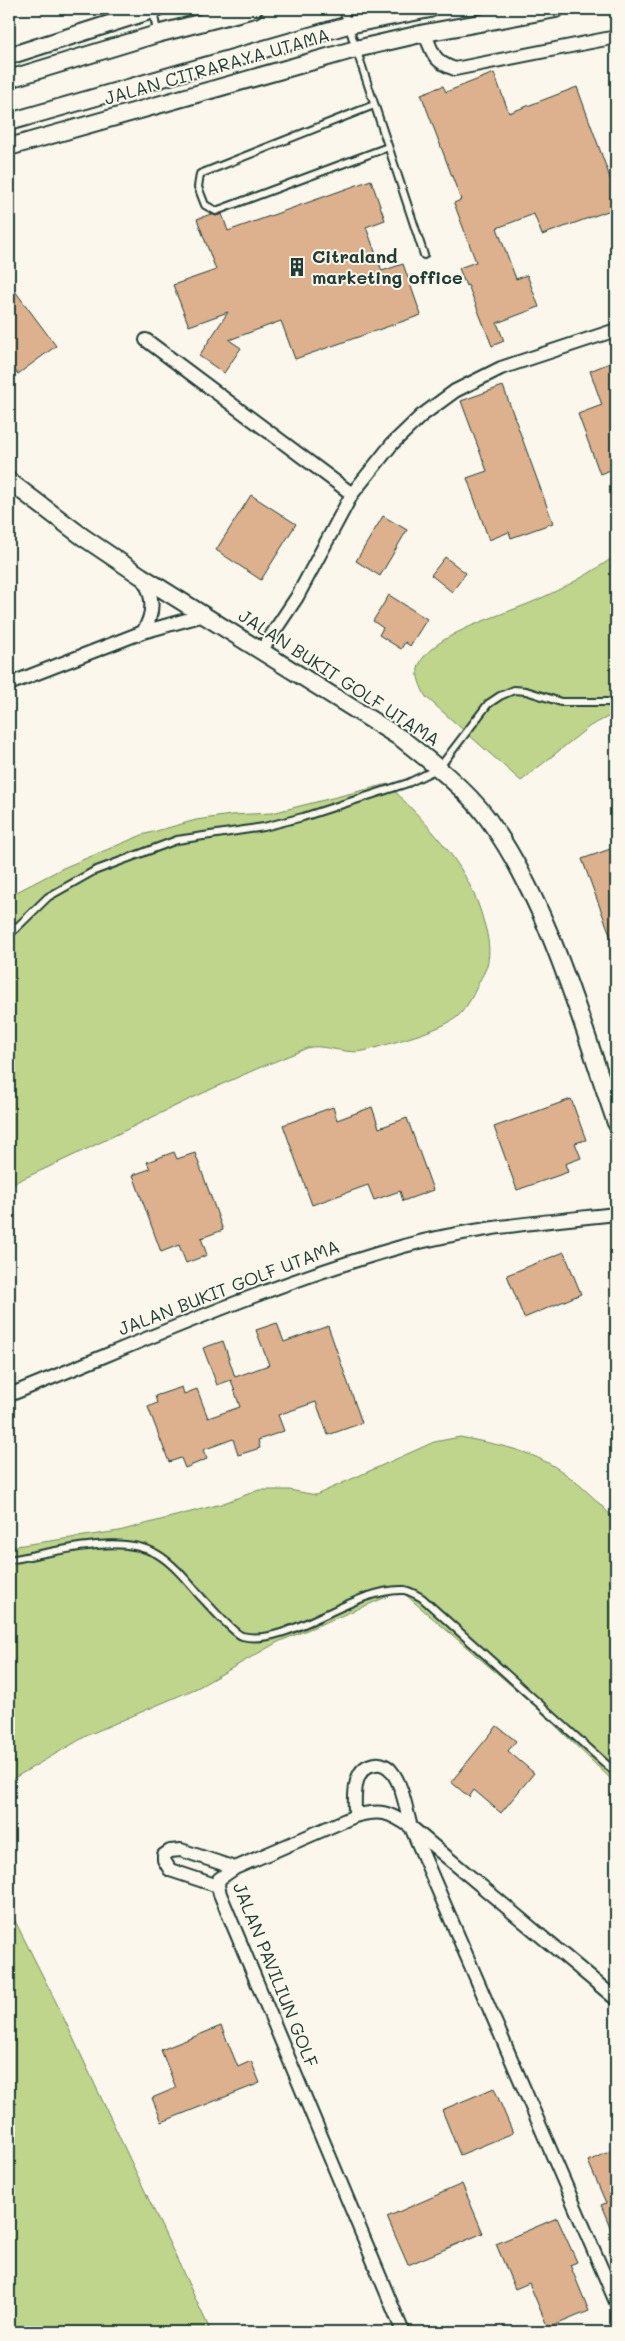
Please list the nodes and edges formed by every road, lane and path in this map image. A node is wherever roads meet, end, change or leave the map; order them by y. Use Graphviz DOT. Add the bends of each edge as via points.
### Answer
graph roads {
  1 [pos="154,9"];
  2 [pos="254,9"];
  3 [pos="342,9"];
  4 [pos="430,9"];
  5 [pos="556,9"];
  6 [pos="348,25"];
  7 [pos="425,33"];
  8 [pos="158,34"];
  9 [pos="616,37"];
  10 [pos="356,49"];
  11 [pos="9,56"];
  12 [pos="9,79"];
  13 [pos="374,105"];
  14 [pos="9,122"];
  15 [pos="9,147"];
  16 [pos="388,147"];
  17 [pos="424,255"];
  18 [pos="616,330"];
  19 [pos="146,340"];
  20 [pos="9,481"];
  21 [pos="352,494"];
  22 [pos="141,576"];
  23 [pos="204,615"];
  24 [pos="142,632"];
  25 [pos="261,651"];
  26 [pos="9,684"];
  27 [pos="616,702"];
  28 [pos="439,768"];
  29 [pos="9,935"];
  30 [pos="616,1123"];
  31 [pos="616,1214"];
  32 [pos="9,1395"];
  33 [pos="9,1560"];
  34 [pos="616,1773"];
  35 [pos="355,1816"];
  36 [pos="411,1827"];
  37 [pos="235,1868"];
  38 [pos="218,1886"];
  39 [pos="616,1999"];
  40 [pos="616,2302"];
  41 [pos="403,2332"];
  1 -- 8 [label="lane"];
  1 -- 11 [label="street"];
  2 -- 8 [label="street"];
  3 -- 6 [label="lane"];
  4 -- 6 [label="street, JALAN CITRARAYA UTAMA"];
  5 -- 7 [label="street, JALAN CITRARAYA UTAMA"];
  6 -- 10 [label="lane"];
  6 -- 14 [label="street, JALAN CITRARAYA UTAMA"];
  7 -- 9 [label="street" via="432,54 442,65 455,69"];
  7 -- 10 [label="street, JALAN CITRARAYA UTAMA"];
  8 -- 12 [label="street"];
  10 -- 13 [label="lane"];
  10 -- 15 [label="street, JALAN CITRARAYA UTAMA"];
  13 -- 16 [label="lane"];
  13 -- 16 [label="lane" via="200,174 198,187 205,205 216,211"];
  16 -- 17 [label="lane"];
  18 -- 21 [label="street" via="501,368 455,391 421,416 392,444"];
  19 -- 21 [label="street"];
  20 -- 22 [label="street, JALAN BUKIT GOLF UTAMA"];
  21 -- 25 [label="street" via="296,597"];
  22 -- 23 [label="street, JALAN BUKIT GOLF UTAMA"];
  22 -- 24 [label="street" via="147,584 152,604"];
  23 -- 24 [label="street"];
  23 -- 25 [label="street, JALAN BUKIT GOLF UTAMA"];
  24 -- 26 [label="street"];
  25 -- 28 [label="street, JALAN BUKIT GOLF UTAMA" via="402,739"];
  27 -- 28 [label="lane" via="561,702 514,690 488,704"];
  28 -- 29 [label="lane" via="408,784 303,817 264,827 177,840 94,870 48,897"];
  28 -- 30 [label="street, JALAN BUKIT GOLF UTAMA" via="487,817 514,859 552,941"];
  31 -- 32 [label="street, JALAN BUKIT GOLF UTAMA" via="466,1232 396,1249 304,1277"];
  33 -- 34 [label="lane" via="114,1542 135,1544 158,1554 174,1567 240,1636 262,1637 289,1630 362,1598 405,1590 422,1598"];
  35 -- 36 [label="street, JALAN PAVILIUN GOLF" via="373,1811 392,1814"];
  35 -- 36 [label="street" via="355,1788 359,1777 366,1767 376,1763 392,1771"];
  35 -- 37 [label="street, JALAN PAVILIUN GOLF"];
  36 -- 39 [label="street, JALAN PAVILIUN GOLF"];
  36 -- 40 [label="street"];
  37 -- 38 [label="street, JALAN PAVILIUN GOLF" via="219,1879"];
  37 -- 38 [label="street" via="181,1850 164,1855 170,1870"];
  38 -- 41 [label="street, JALAN PAVILIUN GOLF"];
}
